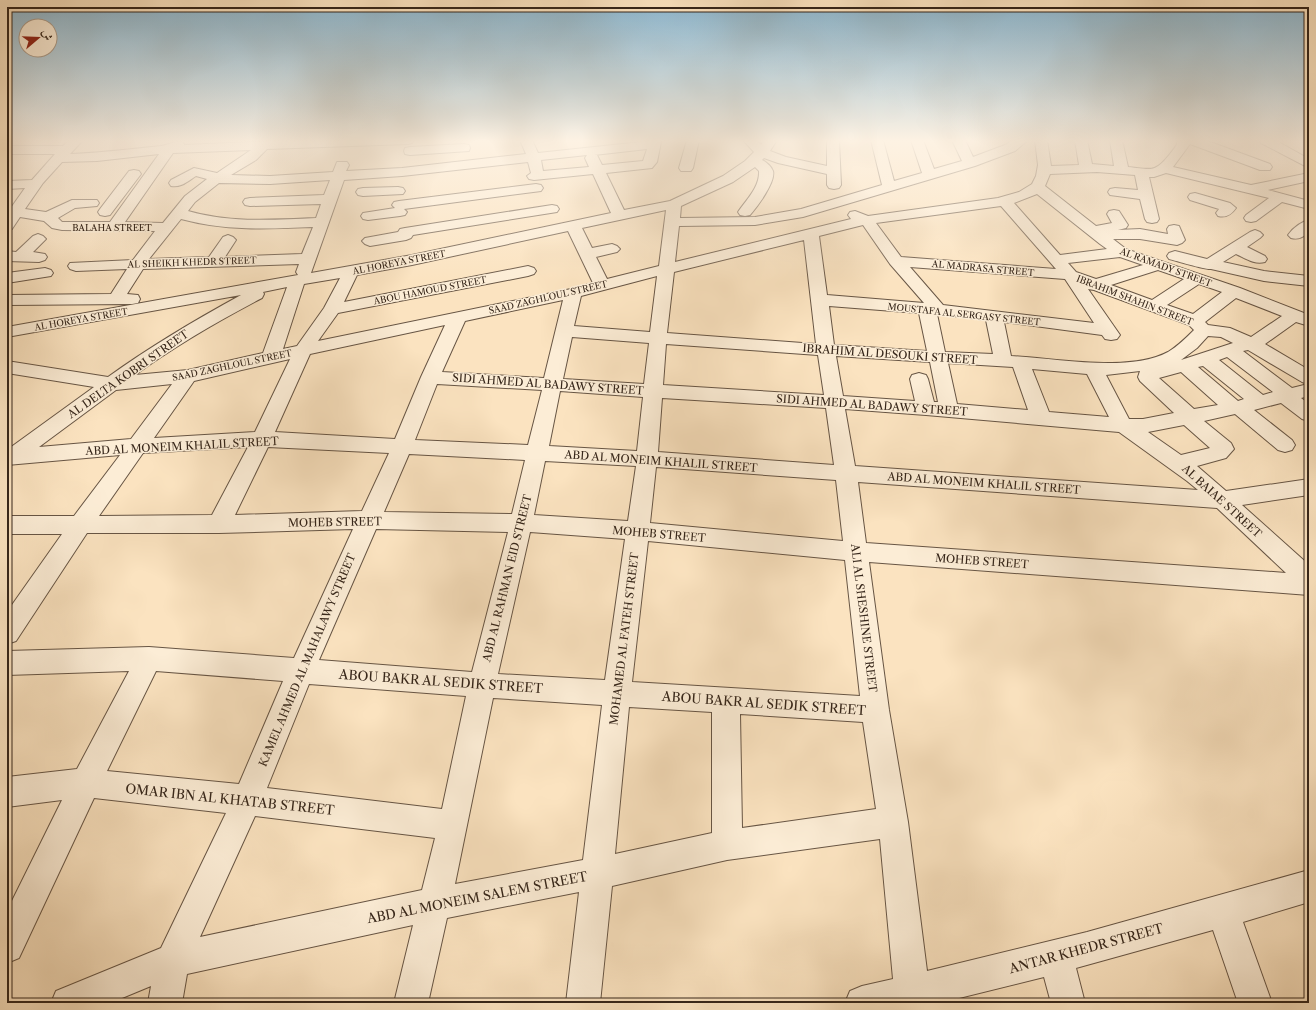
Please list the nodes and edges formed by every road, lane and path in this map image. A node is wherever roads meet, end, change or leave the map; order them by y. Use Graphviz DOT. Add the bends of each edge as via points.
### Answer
graph roads {
  1 [pos="32,187"];
  2 [pos="124,187"];
  3 [pos="138,187"];
  4 [pos="203,187"];
  5 [pos="300,187"];
  6 [pos="314,187"];
  7 [pos="334,187"];
  8 [pos="394,187"];
  9 [pos="400,187"];
  10 [pos="416,187"];
  11 [pos="439,187"];
  12 [pos="439,187"];
  13 [pos="542,187"];
  14 [pos="606,187"];
  15 [pos="715,187"];
  16 [pos="761,187"];
  17 [pos="837,187"];
  18 [pos="886,187"];
  19 [pos="1037,187"];
  20 [pos="1145,187"];
  21 [pos="1206,187"];
  22 [pos="1243,187"];
  23 [pos="1261,187"];
  24 [pos="1250,189"];
  25 [pos="280,190"];
  26 [pos="363,192"];
  27 [pos="1115,192"];
  28 [pos="399,193"];
  29 [pos="1280,197"];
  30 [pos="1148,200"];
  31 [pos="1004,201"];
  32 [pos="250,202"];
  33 [pos="840,202"];
  34 [pos="92,203"];
  35 [pos="1130,203"];
  36 [pos="15,204"];
  37 [pos="1309,205"];
  38 [pos="552,209"];
  39 [pos="816,210"];
  40 [pos="105,212"];
  41 [pos="745,212"];
  42 [pos="178,213"];
  43 [pos="674,213"];
  44 [pos="1223,213"];
  45 [pos="1114,214"];
  46 [pos="368,216"];
  47 [pos="620,216"];
  48 [pos="781,216"];
  49 [pos="48,217"];
  50 [pos="1251,218"];
  51 [pos="867,221"];
  52 [pos="322,222"];
  53 [pos="1309,224"];
  54 [pos="7,226"];
  55 [pos="1152,226"];
  56 [pos="114,227"];
  57 [pos="166,227"];
  58 [pos="568,227"];
  59 [pos="1174,229"];
  60 [pos="821,231"];
  61 [pos="1092,231"];
  62 [pos="405,232"];
  63 [pos="1109,235"];
  64 [pos="1255,235"];
  65 [pos="1296,235"];
  66 [pos="370,236"];
  67 [pos="38,239"];
  68 [pos="228,240"];
  69 [pos="1235,247"];
  70 [pos="612,249"];
  71 [pos="316,250"];
  72 [pos="1121,252"];
  73 [pos="587,254"];
  74 [pos="13,256"];
  75 [pos="39,257"];
  76 [pos="1259,258"];
  77 [pos="1056,260"];
  78 [pos="896,261"];
  79 [pos="215,262"];
  80 [pos="138,264"];
  81 [pos="1208,264"];
  82 [pos="1159,265"];
  83 [pos="76,266"];
  84 [pos="464,266"];
  85 [pos="668,270"];
  86 [pos="351,271"];
  87 [pos="528,271"];
  88 [pos="45,274"];
  89 [pos="409,274"];
  90 [pos="1070,275"];
  91 [pos="7,278"];
  92 [pos="1197,278"];
  93 [pos="299,280"];
  94 [pos="1309,281"];
  95 [pos="276,284"];
  96 [pos="602,285"];
  97 [pos="1093,285"];
  98 [pos="1234,291"];
  99 [pos="573,293"];
  100 [pos="196,298"];
  101 [pos="116,299"];
  102 [pos="821,300"];
  103 [pos="12,303"];
  104 [pos="1154,306"];
  105 [pos="933,308"];
  106 [pos="332,309"];
  107 [pos="1303,311"];
  108 [pos="994,316"];
  109 [pos="457,319"];
  110 [pos="1199,326"];
  111 [pos="565,331"];
  112 [pos="7,332"];
  113 [pos="658,337"];
  114 [pos="1251,344"];
  115 [pos="304,350"];
  116 [pos="826,350"];
  117 [pos="1229,350"];
  118 [pos="937,356"];
  119 [pos="271,358"];
  120 [pos="1206,359"];
  121 [pos="1012,361"];
  122 [pos="1184,365"];
  123 [pos="7,367"];
  124 [pos="1094,369"];
  125 [pos="188,376"];
  126 [pos="430,377"];
  127 [pos="1309,378"];
  128 [pos="919,379"];
  129 [pos="111,384"];
  130 [pos="553,384"];
  131 [pos="1309,390"];
  132 [pos="654,391"];
  133 [pos="1287,396"];
  134 [pos="1260,402"];
  135 [pos="835,403"];
  136 [pos="926,408"];
  137 [pos="1236,408"];
  138 [pos="949,410"];
  139 [pos="1309,414"];
  140 [pos="1189,417"];
  141 [pos="1041,418"];
  142 [pos="1122,424"];
  143 [pos="262,439"];
  144 [pos="1285,445"];
  145 [pos="137,446"];
  146 [pos="402,446"];
  147 [pos="13,451"];
  148 [pos="537,453"];
  149 [pos="647,459"];
  150 [pos="1178,463"];
  151 [pos="846,474"];
  152 [pos="1309,487"];
  153 [pos="1221,500"];
  154 [pos="368,520"];
  155 [pos="521,523"];
  156 [pos="82,524"];
  157 [pos="219,524"];
  158 [pos="7,525"];
  159 [pos="637,531"];
  160 [pos="856,552"];
  161 [pos="1309,580"];
  162 [pos="1309,585"];
  163 [pos="7,633"];
  164 [pos="149,659"];
  165 [pos="7,663"];
  166 [pos="301,671"];
  167 [pos="482,685"];
  168 [pos="617,693"];
  169 [pos="726,700"];
  170 [pos="875,710"];
  171 [pos="86,783"];
  172 [pos="7,792"];
  173 [pos="247,800"];
  174 [pos="893,822"];
  175 [pos="453,825"];
  176 [pos="727,845"];
  177 [pos="598,873"];
  178 [pos="1309,886"];
  179 [pos="434,904"];
  180 [pos="1223,912"];
  181 [pos="7,946"];
  182 [pos="1056,956"];
  183 [pos="173,960"];
  184 [pos="913,998"];
  185 [pos="68,1003"];
  186 [pos="165,1003"];
  187 [pos="411,1003"];
  188 [pos="583,1003"];
  189 [pos="862,1003"];
  190 [pos="1068,1003"];
  191 [pos="1255,1003"];
  1 -- 36 [label="street"];
  2 -- 40 [label="street"];
  3 -- 56 [label="street"];
  4 -- 42 [label="street"];
  5 -- 25 [label="street"];
  6 -- 32 [label="street"];
  7 -- 52 [label="street"];
  8 -- 28 [label="street"];
  9 -- 28 [label="street"];
  10 -- 28 [label="street"];
  11 -- 28 [label="street"];
  12 -- 28 [label="street"];
  13 -- 38 [label="street"];
  14 -- 47 [label="street"];
  15 -- 43 [label="street, AL HOREYA STREET"];
  16 -- 41 [label="street"];
  17 -- 33 [label="street"];
  18 -- 33 [label="street"];
  19 -- 31 [label="street, SAAD ZAGHLOUL STREET"];
  19 -- 61 [label="street, AL RAMADY STREET"];
  20 -- 30 [label="street"];
  21 -- 44 [label="street" via="1192,199 1225,206 1228,208"];
  22 -- 24 [label="street"];
  23 -- 24 [label="street"];
  24 -- 29 [label="street"];
  26 -- 28 [label="street"];
  27 -- 30 [label="street"];
  28 -- 46 [label="street"];
  28 -- 62 [label="street"];
  29 -- 37 [label="street"];
  29 -- 50 [label="street"];
  30 -- 35 [label="street"];
  30 -- 55 [label="street"];
  31 -- 51 [label="street, SAAD ZAGHLOUL STREET"];
  31 -- 77 [label="street, IBRAHIM SHAHIN STREET"];
  33 -- 39 [label="street"];
  33 -- 51 [label="street" via="859,218"];
  34 -- 49 [label="street" via="72,204"];
  36 -- 49 [label="street, BALAHA STREET"];
  36 -- 54 [label="street"];
  38 -- 58 [label="street"];
  38 -- 62 [label="street"];
  39 -- 48 [label="street"];
  39 -- 60 [label="street, ALI AL SHESHINE STREET" via="822,212 832,224"];
  41 -- 43 [label="street"];
  41 -- 48 [label="street"];
  42 -- 52 [label="street" via="206,221 239,225"];
  42 -- 57 [label="street"];
  43 -- 47 [label="street, AL HOREYA STREET"];
  43 -- 48 [label="street" via="754,221"];
  43 -- 85 [label="street, MOHAMED AL FATEH STREET"];
  45 -- 61 [label="street" via="1121,225"];
  47 -- 58 [label="street, AL HOREYA STREET"];
  49 -- 56 [label="street, BALAHA STREET" via="62,226"];
  51 -- 60 [label="street, SAAD ZAGHLOUL STREET"];
  51 -- 78 [label="street"];
  52 -- 71 [label="street"];
  53 -- 65 [label="street"];
  55 -- 59 [label="street" via="1177,240"];
  55 -- 63 [label="street" via="1129,233"];
  56 -- 57 [label="street, BALAHA STREET"];
  57 -- 80 [label="street"];
  58 -- 73 [label="street"];
  58 -- 84 [label="street, AL HOREYA STREET"];
  60 -- 85 [label="street, SAAD ZAGHLOUL STREET"];
  60 -- 102 [label="street, ALI AL SHESHINE STREET"];
  61 -- 63 [label="street"];
  61 -- 72 [label="street, AL RAMADY STREET"];
  62 -- 66 [label="street"];
  62 -- 89 [label="street"];
  63 -- 81 [label="street" via="1146,248"];
  64 -- 69 [label="street"];
  67 -- 74 [label="street"];
  68 -- 79 [label="street"];
  69 -- 76 [label="street"];
  69 -- 81 [label="street"];
  70 -- 73 [label="street"];
  71 -- 79 [label="street, AL SHEIKH KHEDR STREET" via="250,255"];
  71 -- 93 [label="street"];
  72 -- 77 [label="street"];
  72 -- 82 [label="street, AL RAMADY STREET"];
  73 -- 96 [label="street"];
  74 -- 75 [label="street"];
  77 -- 90 [label="street, IBRAHIM SHAHIN STREET"];
  78 -- 90 [label="street, AL MADRASA STREET"];
  78 -- 105 [label="street"];
  79 -- 80 [label="street, AL SHEIKH KHEDR STREET"];
  80 -- 83 [label="street, AL SHEIKH KHEDR STREET"];
  80 -- 101 [label="street"];
  81 -- 94 [label="street" via="1264,276"];
  82 -- 92 [label="street, AL RAMADY STREET"];
  82 -- 97 [label="street"];
  84 -- 87 [label="street, ABOU HAMOUD STREET"];
  84 -- 89 [label="street, ABOU HAMOUD STREET"];
  84 -- 89 [label="street, AL HOREYA STREET"];
  85 -- 96 [label="street, SAAD ZAGHLOUL STREET"];
  85 -- 113 [label="street, MOHAMED AL FATEH STREET"];
  86 -- 89 [label="street, AL HOREYA STREET"];
  86 -- 93 [label="street, AL HOREYA STREET"];
  86 -- 106 [label="street"];
  88 -- 91 [label="street"];
  89 -- 106 [label="street, ABOU HAMOUD STREET"];
  90 -- 97 [label="street, IBRAHIM SHAHIN STREET"];
  90 -- 108 [label="street, MOUSTAFA AL SERGASY STREET" via="1109,333"];
  92 -- 98 [label="street, AL RAMADY STREET"];
  92 -- 104 [label="street"];
  93 -- 95 [label="street, AL HOREYA STREET"];
  93 -- 119 [label="street"];
  95 -- 100 [label="street, AL HOREYA STREET"];
  95 -- 129 [label="street, AL DELTA KOBRI STREET" via="211,318"];
  96 -- 99 [label="street, SAAD ZAGHLOUL STREET"];
  97 -- 104 [label="street, IBRAHIM SHAHIN STREET"];
  98 -- 107 [label="street, AL RAMADY STREET"];
  98 -- 110 [label="street, IBRAHIM AL DESOUKI STREET"];
  99 -- 109 [label="street, SAAD ZAGHLOUL STREET"];
  99 -- 111 [label="street, ABD AL RAHMAN EID STREET"];
  100 -- 101 [label="street"];
  100 -- 112 [label="street, AL HOREYA STREET"];
  101 -- 103 [label="street"];
  102 -- 105 [label="street, MOUSTAFA AL SERGASY STREET"];
  102 -- 116 [label="street, ALI AL SHESHINE STREET"];
  104 -- 110 [label="street, IBRAHIM SHAHIN STREET"];
  105 -- 108 [label="street, MOUSTAFA AL SERGASY STREET"];
  105 -- 118 [label="street"];
  106 -- 115 [label="street"];
  107 -- 114 [label="street"];
  108 -- 121 [label="street"];
  109 -- 115 [label="street, SAAD ZAGHLOUL STREET"];
  109 -- 126 [label="street, KAMEL AHMED AL MAHALAWY STREET"];
  110 -- 114 [label="street, IBRAHIM SHAHIN STREET" via="1224,332"];
  110 -- 124 [label="street, IBRAHIM AL DESOUKI STREET" via="1191,344 1174,356 1137,367"];
  111 -- 113 [label="street, IBRAHIM AL DESOUKI STREET"];
  111 -- 130 [label="street, ABD AL RAHMAN EID STREET"];
  113 -- 116 [label="street, IBRAHIM AL DESOUKI STREET"];
  113 -- 132 [label="street, MOHAMED AL FATEH STREET"];
  114 -- 117 [label="street"];
  114 -- 127 [label="street, IBRAHIM SHAHIN STREET"];
  115 -- 119 [label="street, SAAD ZAGHLOUL STREET"];
  115 -- 143 [label="street"];
  116 -- 118 [label="street, IBRAHIM AL DESOUKI STREET"];
  116 -- 135 [label="street, ALI AL SHESHINE STREET"];
  117 -- 120 [label="street"];
  117 -- 133 [label="street"];
  118 -- 121 [label="street, IBRAHIM AL DESOUKI STREET"];
  118 -- 138 [label="street"];
  119 -- 125 [label="street, SAAD ZAGHLOUL STREET"];
  120 -- 122 [label="street"];
  120 -- 134 [label="street"];
  121 -- 124 [label="street, IBRAHIM AL DESOUKI STREET"];
  121 -- 141 [label="street"];
  122 -- 137 [label="street"];
  122 -- 140 [label="street" via="1147,377"];
  123 -- 129 [label="street, SAAD ZAGHLOUL STREET"];
  124 -- 142 [label="street, AL BAIAE STREET"];
  125 -- 129 [label="street, SAAD ZAGHLOUL STREET"];
  125 -- 145 [label="street"];
  126 -- 130 [label="street, SIDI AHMED AL BADAWY STREET"];
  126 -- 146 [label="street, KAMEL AHMED AL MAHALAWY STREET"];
  128 -- 136 [label="street"];
  129 -- 147 [label="street, AL DELTA KOBRI STREET"];
  130 -- 132 [label="street, SIDI AHMED AL BADAWY STREET"];
  130 -- 148 [label="street, ABD AL RAHMAN EID STREET"];
  131 -- 133 [label="street, SIDI AHMED AL BADAWY STREET"];
  132 -- 135 [label="street, SIDI AHMED AL BADAWY STREET"];
  132 -- 149 [label="street, MOHAMED AL FATEH STREET"];
  133 -- 134 [label="street, SIDI AHMED AL BADAWY STREET"];
  133 -- 139 [label="street"];
  134 -- 137 [label="street, SIDI AHMED AL BADAWY STREET"];
  135 -- 136 [label="street, SIDI AHMED AL BADAWY STREET"];
  135 -- 151 [label="street, ALI AL SHESHINE STREET"];
  136 -- 138 [label="street, SIDI AHMED AL BADAWY STREET"];
  137 -- 140 [label="street, SIDI AHMED AL BADAWY STREET"];
  137 -- 144 [label="street"];
  138 -- 141 [label="street, SIDI AHMED AL BADAWY STREET"];
  140 -- 142 [label="street, SIDI AHMED AL BADAWY STREET" via="1143,426"];
  140 -- 150 [label="street" via="1224,450"];
  141 -- 142 [label="street, SIDI AHMED AL BADAWY STREET"];
  142 -- 150 [label="street, AL BAIAE STREET"];
  143 -- 145 [label="street, ABD AL MONEIM KHALIL STREET"];
  143 -- 146 [label="street, ABD AL MONEIM KHALIL STREET"];
  143 -- 157 [label="street"];
  145 -- 147 [label="street, ABD AL MONEIM KHALIL STREET"];
  145 -- 156 [label="street"];
  146 -- 148 [label="street, ABD AL MONEIM KHALIL STREET"];
  146 -- 154 [label="street, KAMEL AHMED AL MAHALAWY STREET"];
  148 -- 149 [label="street, ABD AL MONEIM KHALIL STREET"];
  148 -- 155 [label="street, ABD AL RAHMAN EID STREET"];
  149 -- 151 [label="street, ABD AL MONEIM KHALIL STREET"];
  149 -- 159 [label="street, MOHAMED AL FATEH STREET"];
  150 -- 153 [label="street, AL BAIAE STREET"];
  151 -- 153 [label="street, ABD AL MONEIM KHALIL STREET"];
  151 -- 160 [label="street, ALI AL SHESHINE STREET"];
  152 -- 153 [label="street, ABD AL MONEIM KHALIL STREET"];
  153 -- 161 [label="street, AL BAIAE STREET"];
  154 -- 155 [label="street, MOHEB STREET"];
  154 -- 157 [label="street, MOHEB STREET"];
  154 -- 166 [label="street, KAMEL AHMED AL MAHALAWY STREET"];
  155 -- 159 [label="street, MOHEB STREET"];
  155 -- 167 [label="street, ABD AL RAHMAN EID STREET"];
  156 -- 157 [label="street, MOHEB STREET"];
  156 -- 158 [label="street, MOHEB STREET"];
  156 -- 163 [label="street"];
  159 -- 160 [label="street, MOHEB STREET"];
  159 -- 168 [label="street, MOHAMED AL FATEH STREET"];
  160 -- 162 [label="street, MOHEB STREET"];
  160 -- 170 [label="street, ALI AL SHESHINE STREET"];
  164 -- 165 [label="street, ABOU BAKR AL SEDIK STREET"];
  164 -- 166 [label="street, ABOU BAKR AL SEDIK STREET"];
  164 -- 171 [label="street"];
  166 -- 167 [label="street, ABOU BAKR AL SEDIK STREET"];
  166 -- 173 [label="street, KAMEL AHMED AL MAHALAWY STREET"];
  167 -- 168 [label="street, ABOU BAKR AL SEDIK STREET"];
  167 -- 175 [label="street, ABD AL RAHMAN EID STREET"];
  168 -- 169 [label="street, ABOU BAKR AL SEDIK STREET"];
  168 -- 177 [label="street, MOHAMED AL FATEH STREET"];
  169 -- 170 [label="street, ABOU BAKR AL SEDIK STREET"];
  169 -- 176 [label="street"];
  170 -- 174 [label="street, ALI AL SHESHINE STREET"];
  171 -- 172 [label="street, OMAR IBN AL KHATAB STREET"];
  171 -- 173 [label="street, OMAR IBN AL KHATAB STREET"];
  171 -- 181 [label="street"];
  173 -- 175 [label="street, OMAR IBN AL KHATAB STREET"];
  173 -- 183 [label="street, KAMEL AHMED AL MAHALAWY STREET"];
  174 -- 176 [label="street, ABD AL MONEIM SALEM STREET"];
  174 -- 184 [label="street, ALI AL SHESHINE STREET"];
  175 -- 179 [label="street, ABD AL RAHMAN EID STREET"];
  176 -- 177 [label="street, ABD AL MONEIM SALEM STREET"];
  177 -- 179 [label="street, ABD AL MONEIM SALEM STREET"];
  177 -- 188 [label="street, MOHAMED AL FATEH STREET"];
  178 -- 180 [label="street, ANTAR KHEDR STREET"];
  179 -- 183 [label="street, ABD AL MONEIM SALEM STREET"];
  179 -- 187 [label="street, ABD AL RAHMAN EID STREET"];
  180 -- 182 [label="street, ANTAR KHEDR STREET"];
  180 -- 191 [label="street"];
  182 -- 184 [label="street, ANTAR KHEDR STREET"];
  182 -- 190 [label="street"];
  183 -- 185 [label="street, ABD AL MONEIM SALEM STREET"];
  183 -- 186 [label="street, KAMEL AHMED AL MAHALAWY STREET"];
  184 -- 189 [label="street, ANTAR KHEDR STREET"];
}
